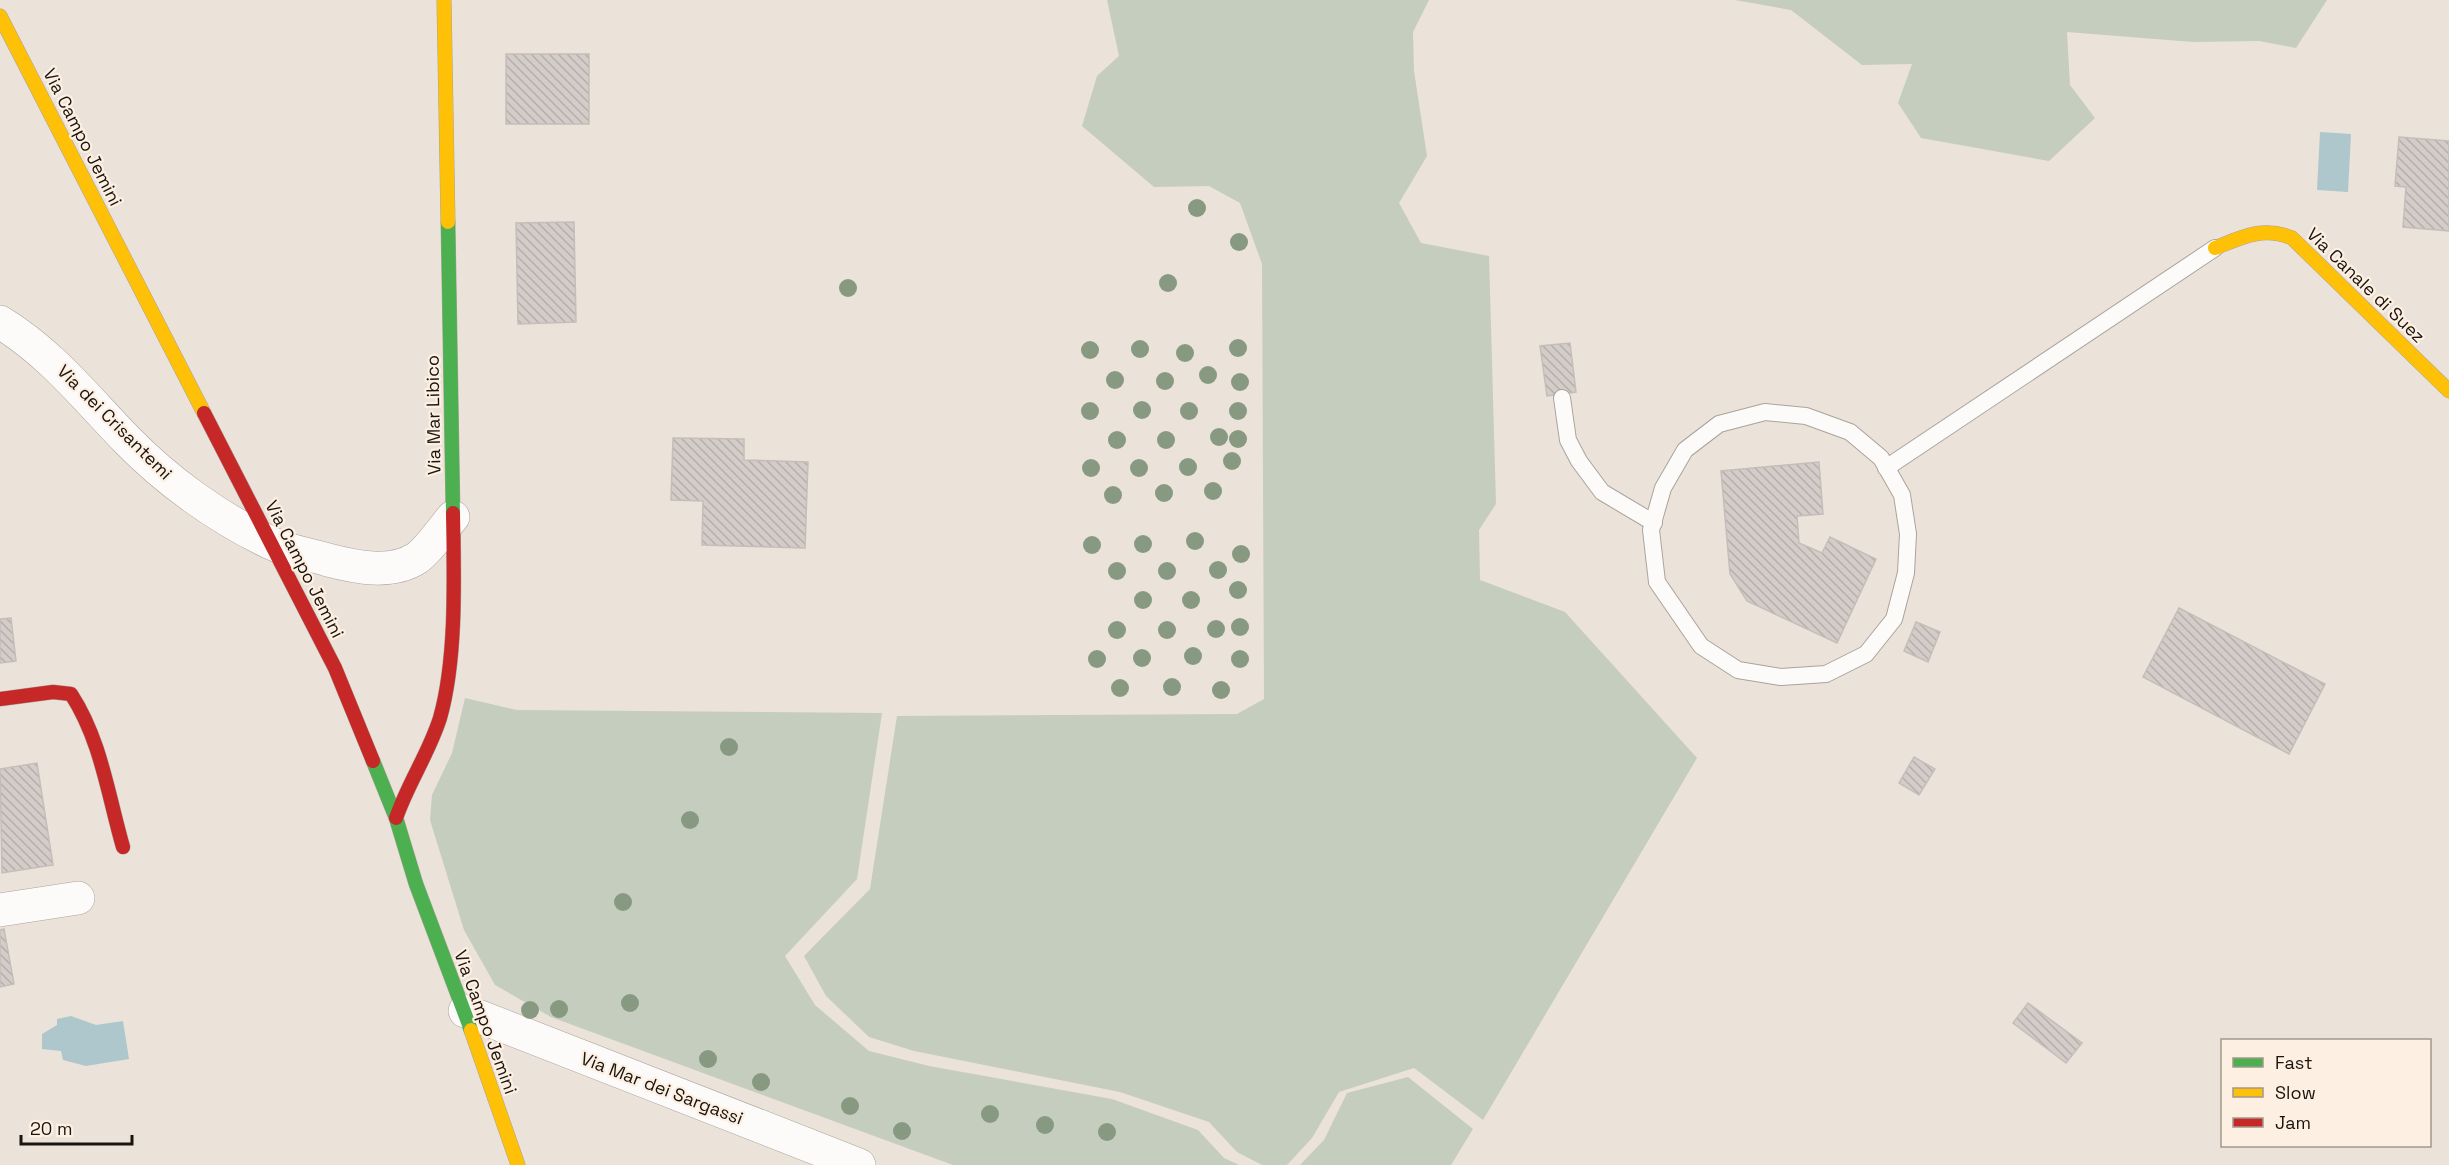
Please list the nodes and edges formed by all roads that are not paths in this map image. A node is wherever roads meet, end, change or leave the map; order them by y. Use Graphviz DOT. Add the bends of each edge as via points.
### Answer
graph roads {
  1 [pos="444,0"];
  2 [pos="0,16"];
  3 [pos="2215,248"];
  4 [pos="0,322"];
  5 [pos="2449,391"];
  6 [pos="1562,398"];
  7 [pos="1887,468"];
  8 [pos="453,517"];
  9 [pos="1654,523"];
  10 [pos="271,543"];
  11 [pos="0,699"];
  12 [pos="396,818"];
  13 [pos="123,847"];
  14 [pos="78,898"];
  15 [pos="0,910"];
  16 [pos="465,1011"];
  17 [pos="518,1165"];
  18 [pos="859,1165"];
  1 -- 8 [label="street, Via Mar Libico"];
  2 -- 10 [label="street, Via Campo Jemini"];
  3 -- 5 [label="street, Via Canale di Suez" via="2267,229 2292,238"];
  3 -- 7 [label="lane"];
  4 -- 10 [label="street, Via dei Crisantemi" via="64,372 156,466 201,502"];
  6 -- 9 [label="lane" via="1569,440 1579,461 1602,492"];
  7 -- 9 [label="lane" via="1850,432 1806,416 1765,412 1719,424 1685,450 1663,488"];
  7 -- 9 [label="lane" via="1902,495 1908,534 1906,573 1894,619 1866,654 1826,674 1781,677 1738,670 1701,646 1657,582 1651,530"];
  8 -- 10 [label="street, Via dei Crisantemi" via="418,558 399,566 380,568 336,562"];
  8 -- 12 [label="street, Via Mar Libico" via="451,663 447,690 430,745"];
  10 -- 12 [label="street, Via Campo Jemini" via="335,668"];
  11 -- 13 [label="street" via="53,692 71,694 91,733"];
  12 -- 16 [label="street, Via Campo Jemini" via="416,884"];
  14 -- 15 [label="street"];
  16 -- 17 [label="street, Via Campo Jemini"];
  16 -- 18 [label="street, Via Mar dei Sargassi"];
}
